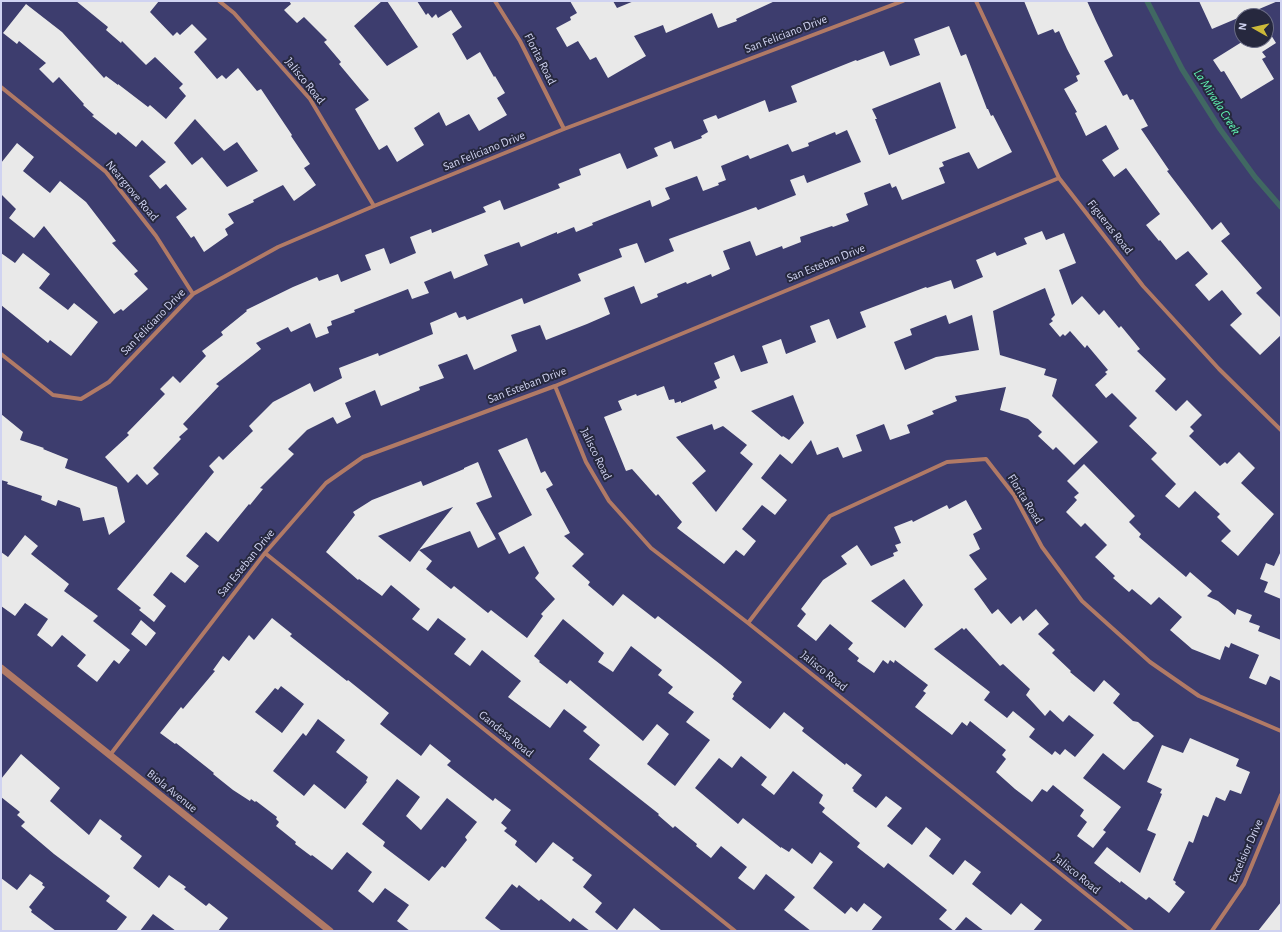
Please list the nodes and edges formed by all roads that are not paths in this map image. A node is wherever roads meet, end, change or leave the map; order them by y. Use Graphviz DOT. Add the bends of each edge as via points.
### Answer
graph roads {
  1 [pos="219,1"];
  2 [pos="495,1"];
  3 [pos="903,1"];
  4 [pos="976,1"];
  5 [pos="2,87"];
  6 [pos="564,129"];
  7 [pos="1059,178"];
  8 [pos="374,206"];
  9 [pos="193,294"];
  10 [pos="1,354"];
  11 [pos="555,386"];
  12 [pos="1281,430"];
  13 [pos="265,553"];
  14 [pos="748,623"];
  15 [pos="1,668"];
  16 [pos="1281,731"];
  17 [pos="110,755"];
  18 [pos="1281,795"];
  19 [pos="330,931"];
  20 [pos="735,931"];
  21 [pos="1132,931"];
  22 [pos="1212,931"];
  1 -- 8 [label="street, Jalisco Road" via="234,13 310,99"];
  2 -- 6 [label="street, Florita Road" via="520,41"];
  3 -- 6 [label="street, San Feliciano Drive"];
  4 -- 7 [label="street, Figueras Road"];
  5 -- 9 [label="street, Neargrove Road" via="106,172 156,236"];
  6 -- 8 [label="street, San Feliciano Drive"];
  7 -- 11 [label="street, San Esteban Drive"];
  7 -- 12 [label="street, Figueras Road" via="1142,286 1219,369"];
  8 -- 9 [label="street, San Feliciano Drive" via="278,247"];
  9 -- 10 [label="street, San Feliciano Drive" via="109,382 81,399 53,395"];
  11 -- 13 [label="street, San Esteban Drive" via="363,457 326,483"];
  11 -- 14 [label="street, Jalisco Road" via="586,462 609,501 651,548"];
  13 -- 17 [label="street, San Esteban Drive"];
  13 -- 20 [label="street, Gandesa Road"];
  14 -- 16 [label="street, Florita Road" via="830,516 948,462 986,459 1014,495 1042,547 1082,601 1150,662 1199,696"];
  14 -- 21 [label="street, Jalisco Road"];
  15 -- 17 [label="street, Biola Avenue"];
  17 -- 19 [label="street, Biola Avenue"];
  18 -- 22 [label="street, Excelsior Drive" via="1244,884"];
}
